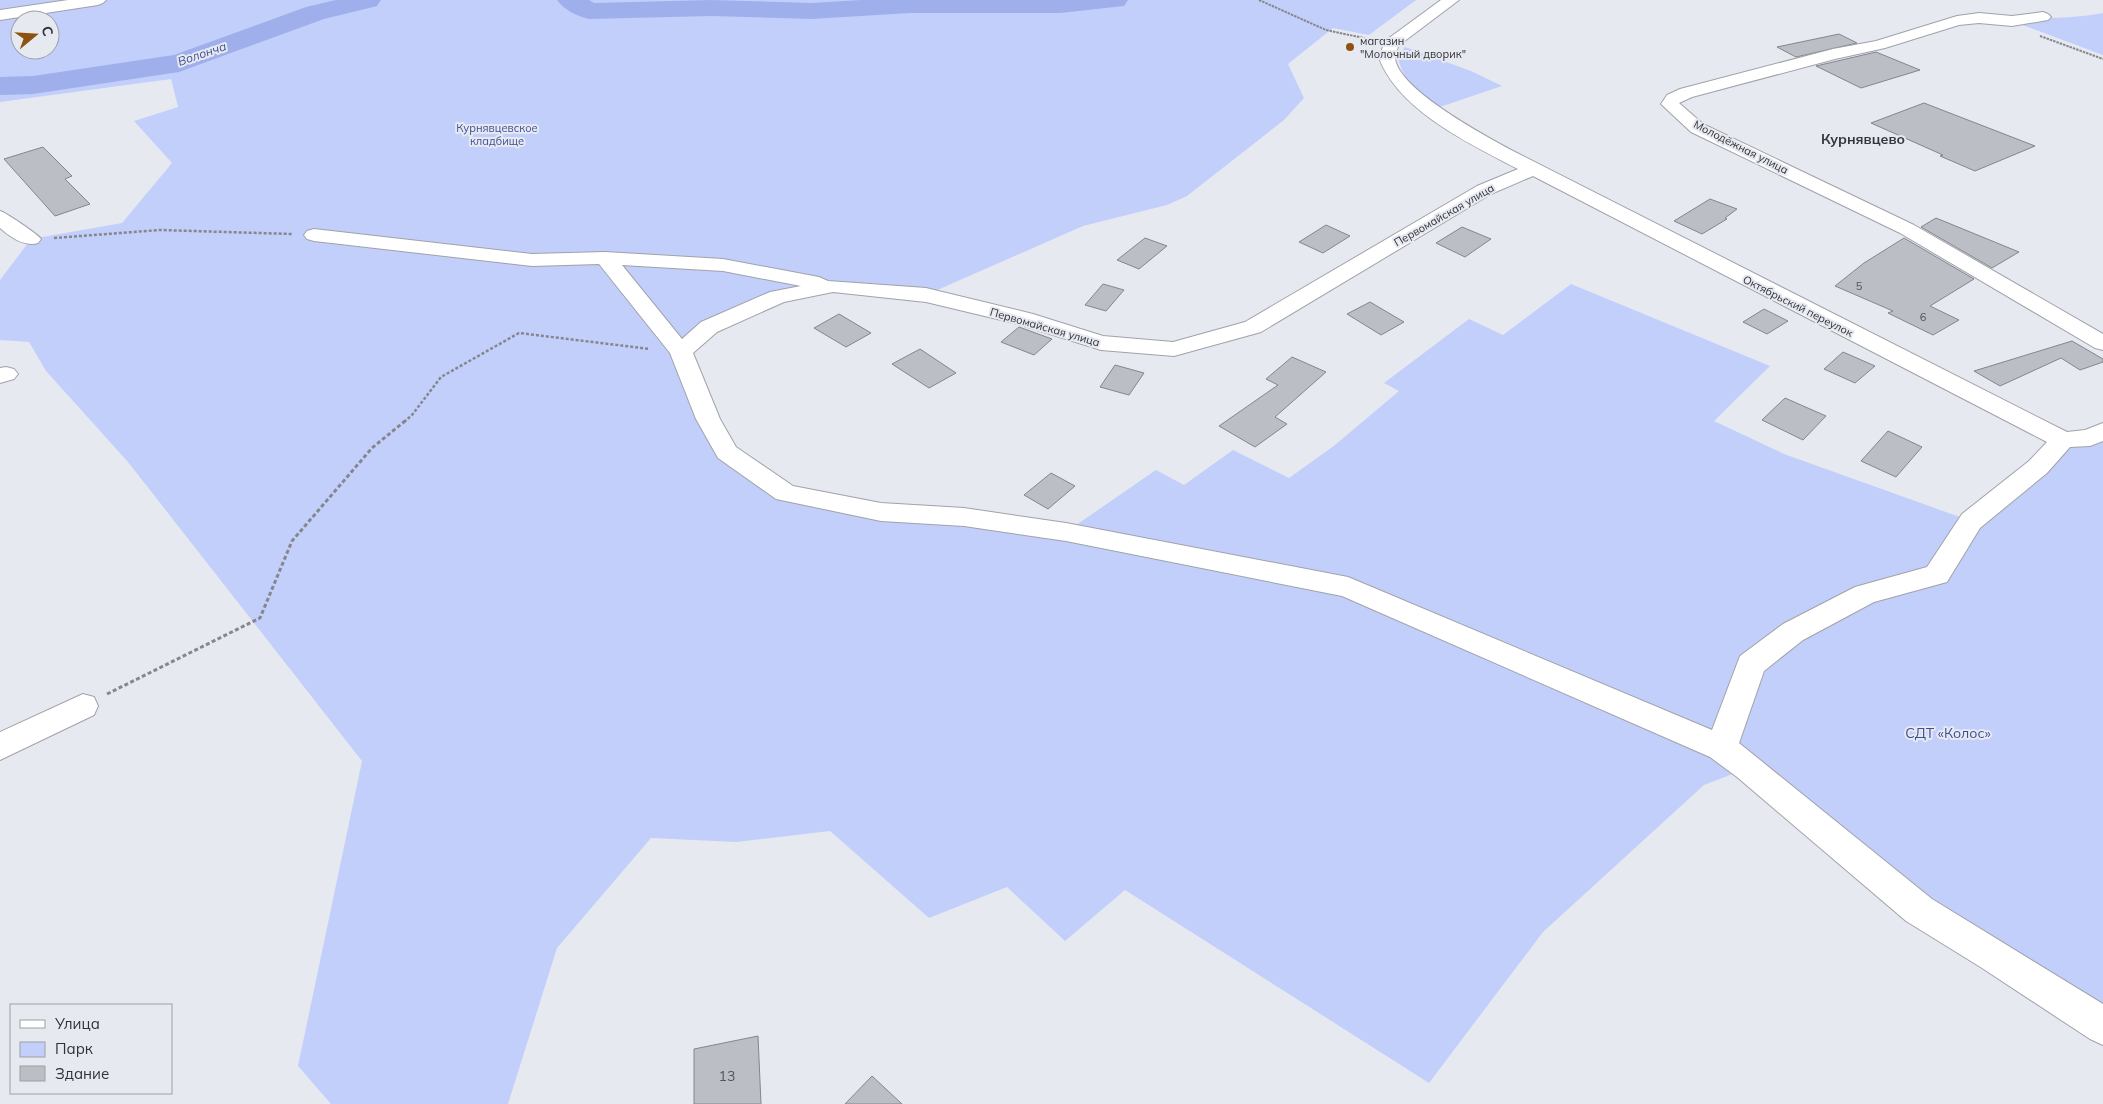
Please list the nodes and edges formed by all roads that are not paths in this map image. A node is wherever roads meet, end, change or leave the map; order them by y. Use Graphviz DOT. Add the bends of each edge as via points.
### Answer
graph roads {
  1 [pos="98,0"];
  2 [pos="1451,0"];
  3 [pos="0,15"];
  4 [pos="2044,17"];
  5 [pos="1534,169"];
  6 [pos="0,217"];
  7 [pos="314,235"];
  8 [pos="31,239"];
  9 [pos="605,258"];
  10 [pos="833,286"];
  11 [pos="2103,343"];
  12 [pos="681,352"];
  13 [pos="2103,431"];
  14 [pos="2063,440"];
  15 [pos="83,706"];
  16 [pos="0,747"];
  17 [pos="1721,748"];
  18 [pos="2103,1026"];
  1 -- 3 [label="street"];
  2 -- 5 [label="street" via="1391,44 1388,58 1393,73 1438,116"];
  4 -- 11 [label="street, Молодёжная улица" via="1957,21 1879,45 1686,93 1670,104 1698,128 1907,229"];
  5 -- 10 [label="street, Первомайская улица" via="1484,190 1253,327 1174,349 1101,344 1025,319 926,295"];
  5 -- 14 [label="street, Октябрьский переулок"];
  6 -- 8 [label="street"];
  7 -- 9 [label="street" via="532,260"];
  9 -- 10 [label="street" via="723,265"];
  9 -- 12 [label="street"];
  10 -- 12 [label="street, Первомайская улица" via="778,297 709,327"];
  12 -- 17 [label="street" via="708,419 727,452 785,493 881,512 964,517 1066,532 1348,587"];
  13 -- 14 [label="street" via="2090,438"];
  14 -- 17 [label="street" via="2038,467 1971,521 1936,575 1865,594 1793,632 1751,664"];
  15 -- 16 [label="street"];
  17 -- 18 [label="street" via="1919,910"];
}
